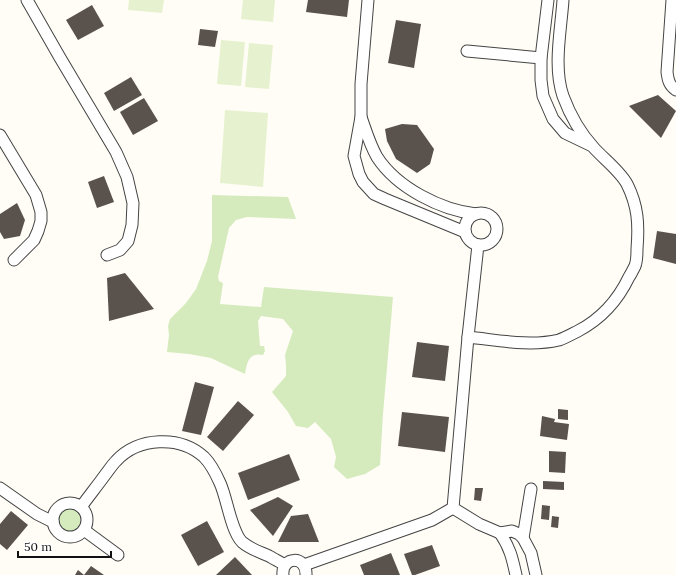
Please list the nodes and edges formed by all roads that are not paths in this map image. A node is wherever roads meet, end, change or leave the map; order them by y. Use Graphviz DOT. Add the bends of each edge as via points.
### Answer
graph roads {
  1 [pos="27,0"];
  2 [pos="368,0"];
  3 [pos="548,0"];
  4 [pos="563,0"];
  5 [pos="672,0"];
  6 [pos="467,51"];
  7 [pos="542,58"];
  8 [pos="676,90"];
  9 [pos="361,117"];
  10 [pos="0,135"];
  11 [pos="592,146"];
  12 [pos="476,214"];
  13 [pos="465,232"];
  14 [pos="478,245"];
  15 [pos="107,256"];
  16 [pos="14,260"];
  17 [pos="468,337"];
  18 [pos="0,488"];
  19 [pos="531,488"];
  20 [pos="81,507"];
  21 [pos="453,508"];
  22 [pos="53,522"];
  23 [pos="84,530"];
  24 [pos="500,533"];
  25 [pos="523,538"];
  26 [pos="118,554"];
  27 [pos="284,570"];
  28 [pos="305,570"];
  29 [pos="516,575"];
  30 [pos="536,575"];
  1 -- 15 [label="street" via="116,152 127,177 133,203 128,241 120,250"];
  2 -- 9 [label="street"];
  3 -- 7 [label="street"];
  4 -- 11 [label="street" via="559,79 569,112"];
  5 -- 8 [label="street" via="666,72 668,82"];
  6 -- 7 [label="street"];
  7 -- 11 [label="street" via="543,96 553,119 565,133"];
  9 -- 12 [label="street" via="377,157 398,181 433,201 462,212"];
  9 -- 13 [label="street" via="354,156 359,174 368,189 384,199"];
  10 -- 16 [label="street" via="36,195 41,212 40,226 34,240"];
  11 -- 17 [label="street" via="626,182 638,219 635,266 617,299 585,327 560,340 536,343"];
  12 -- 13 [label="street" via="469,219"];
  12 -- 14 [label="street" via="492,217 497,226 496,237 492,241"];
  13 -- 14 [label="street" via="470,240"];
  14 -- 17 [label="street"];
  17 -- 21 [label="street"];
  18 -- 22 [label="street"];
  19 -- 25 [label="street"];
  20 -- 22 [label="street" via="70,502 64,503 55,510"];
  20 -- 23 [label="street" via="87,520"];
  20 -- 27 [label="street" via="116,461 127,451 148,443 172,442 184,445 205,458 213,468 221,484 236,533 242,542"];
  21 -- 24 [label="street"];
  21 -- 28 [label="street" via="432,520"];
  22 -- 23 [label="street" via="58,532 68,537 80,534"];
  23 -- 26 [label="street"];
  24 -- 25 [label="street" via="512,531"];
  24 -- 29 [label="street" via="508,544"];
  25 -- 30 [label="street" via="531,553"];
  27 -- 28 [label="street" via="295,560 302,562"];
}
